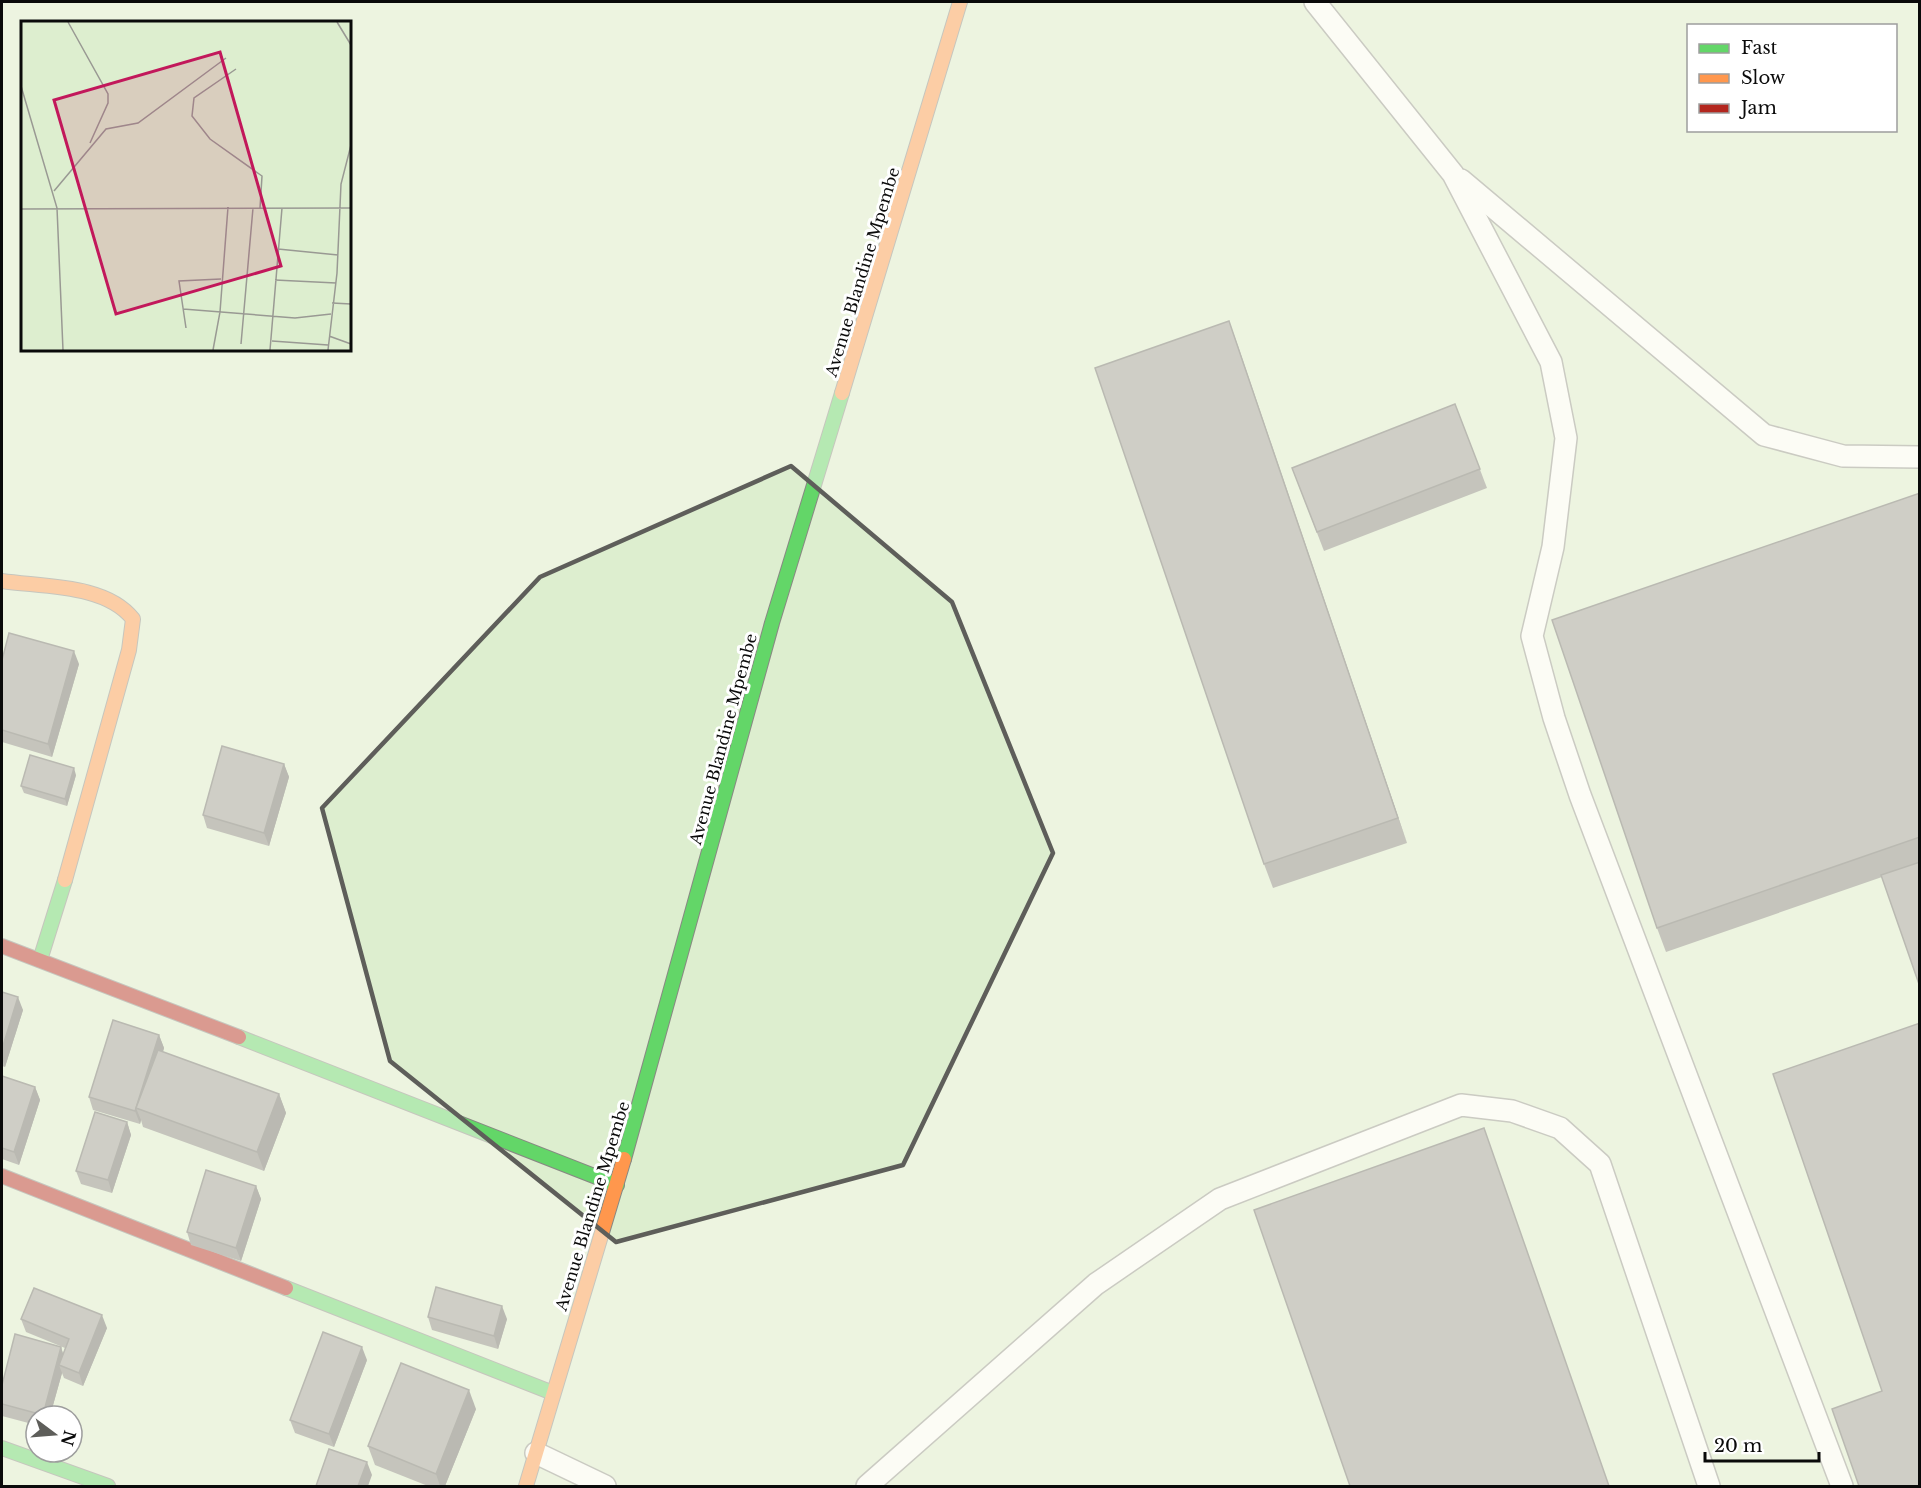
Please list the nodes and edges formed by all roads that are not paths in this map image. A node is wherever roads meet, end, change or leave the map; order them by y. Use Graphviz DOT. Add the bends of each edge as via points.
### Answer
graph roads {
  1 [pos="960,2"];
  2 [pos="1315,2"];
  3 [pos="1453,174"];
  4 [pos="1920,457"];
  5 [pos="2,581"];
  6 [pos="2,946"];
  7 [pos="40,960"];
  8 [pos="2,1176"];
  9 [pos="617,1185"];
  10 [pos="553,1393"];
  11 [pos="2,1448"];
  12 [pos="536,1453"];
  13 [pos="108,1486"];
  14 [pos="526,1486"];
  15 [pos="605,1486"];
  16 [pos="867,1486"];
  17 [pos="1709,1486"];
  18 [pos="1842,1486"];
  1 -- 9 [label="street, Avenue Blandine Mpembe" via="772,623"];
  2 -- 3 [label="lane"];
  3 -- 4 [label="lane" via="1764,435 1843,456"];
  3 -- 18 [label="lane" via="1551,362 1566,438 1553,547 1532,636 1554,718 1605,864"];
  5 -- 7 [label="street" via="110,600 124,607 133,619 129,650 86,815"];
  6 -- 7 [label="street"];
  7 -- 9 [label="street"];
  8 -- 10 [label="street"];
  9 -- 10 [label="street, Avenue Blandine Mpembe"];
  10 -- 12 [label="street, Avenue Blandine Mpembe"];
  11 -- 13 [label="street"];
  12 -- 14 [label="street, Avenue Blandine Mpembe"];
  12 -- 15 [label="lane"];
  16 -- 17 [label="lane" via="1096,1284 1220,1199 1461,1105 1512,1111 1560,1128 1600,1164"];
}
